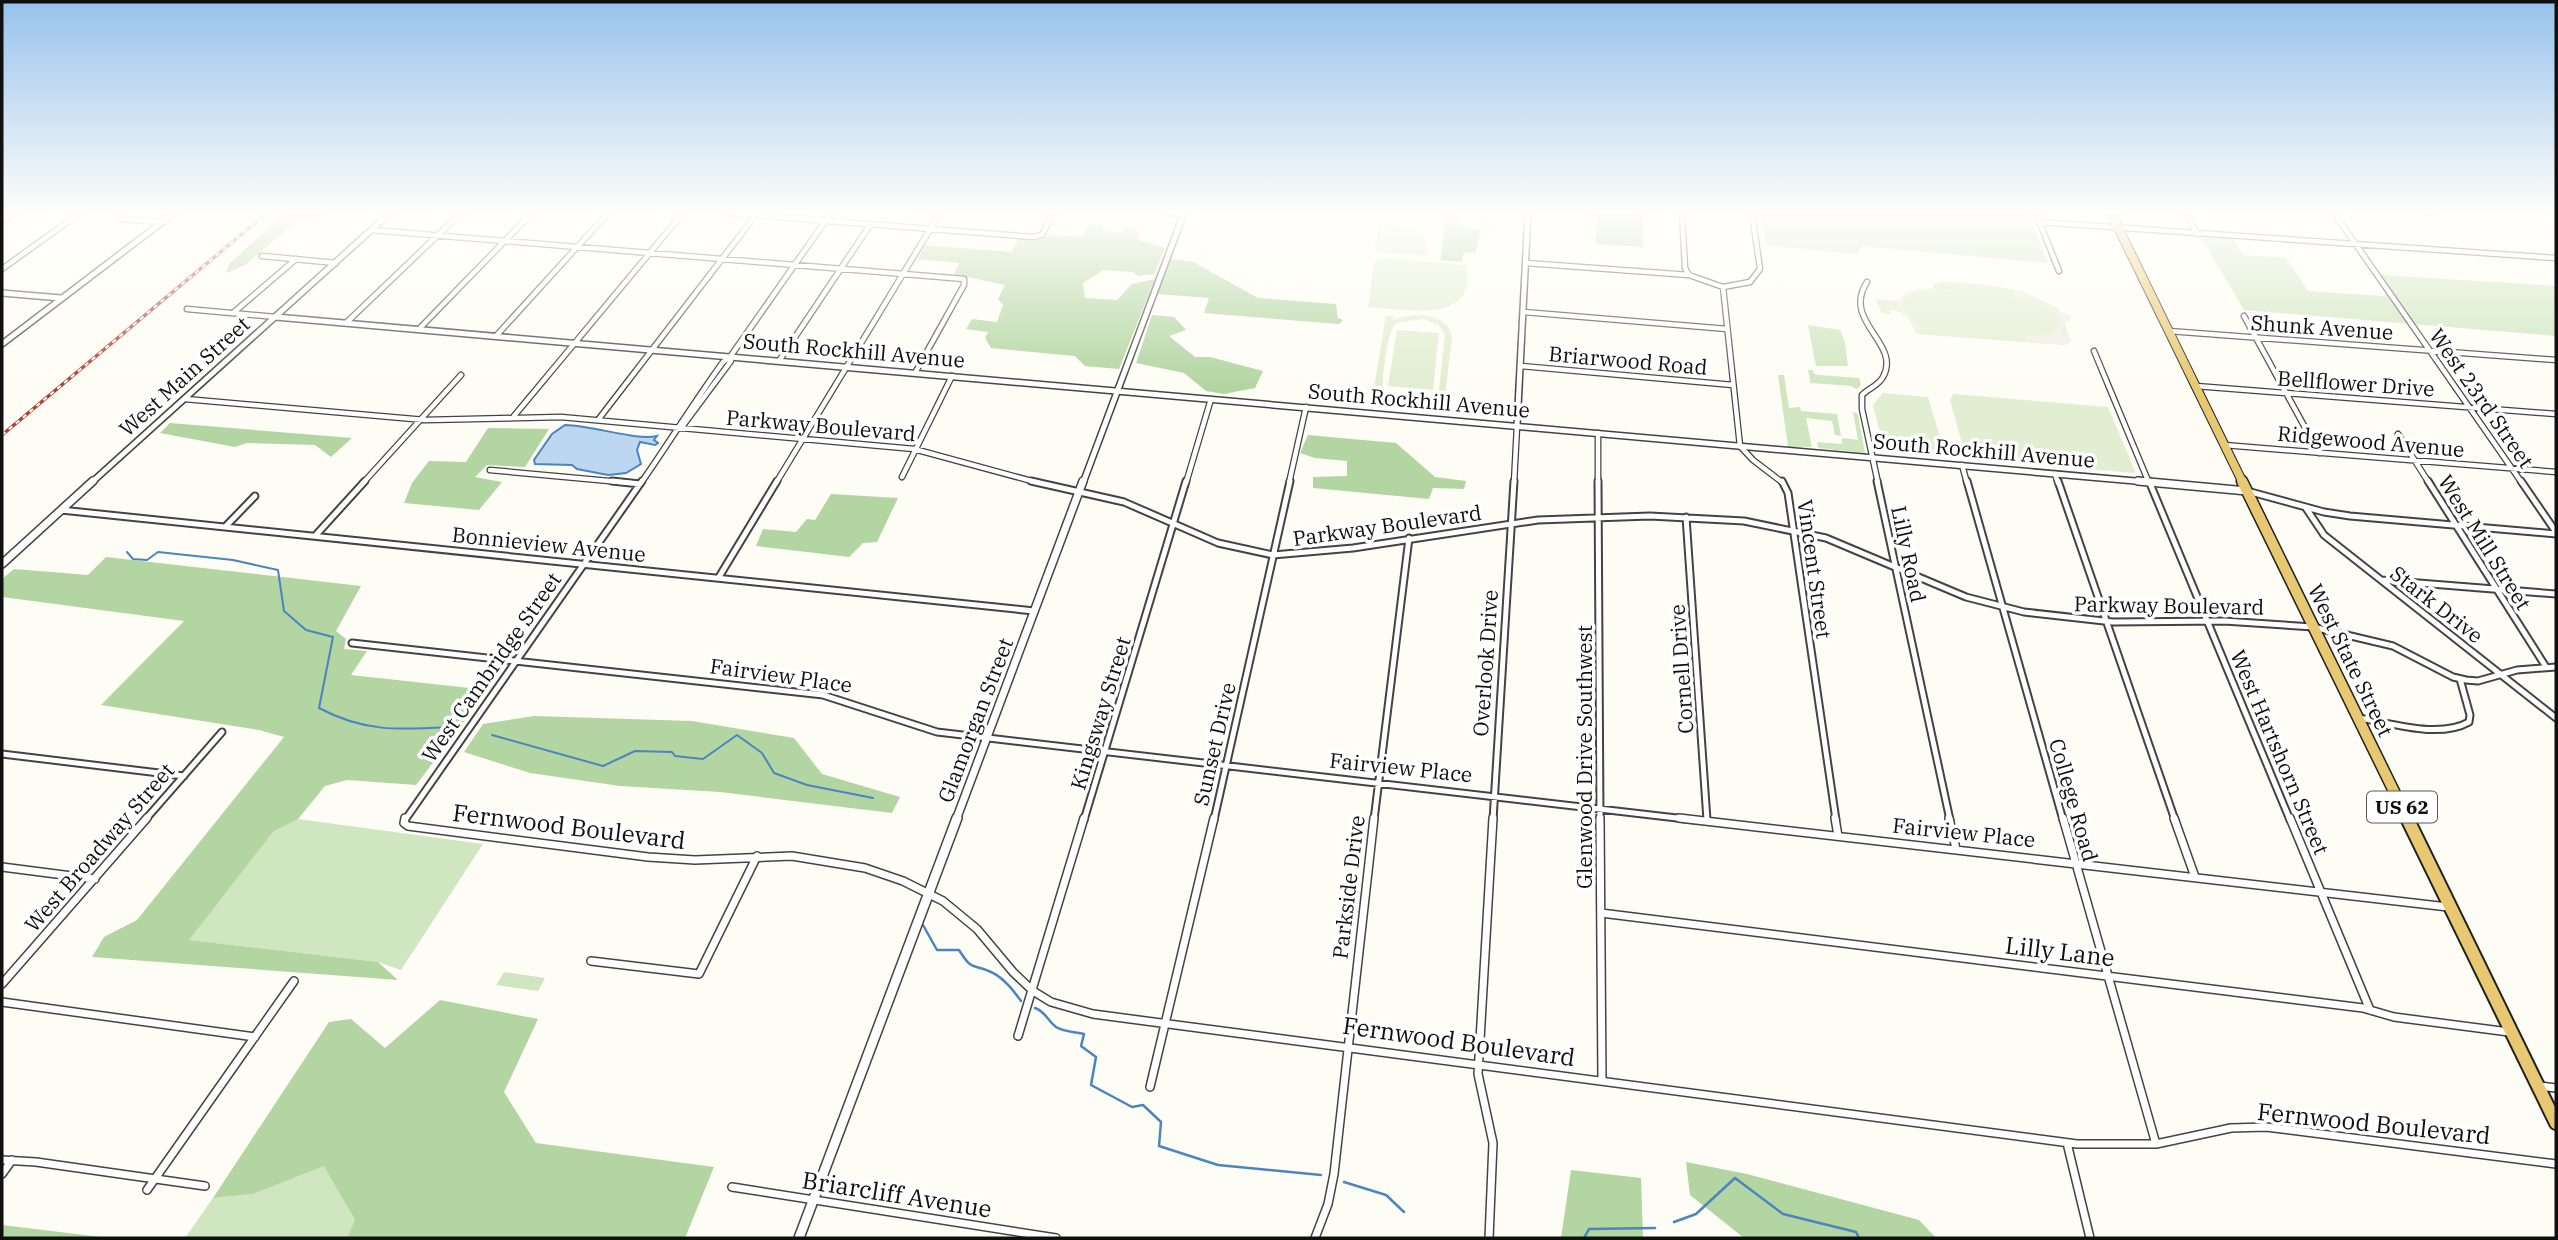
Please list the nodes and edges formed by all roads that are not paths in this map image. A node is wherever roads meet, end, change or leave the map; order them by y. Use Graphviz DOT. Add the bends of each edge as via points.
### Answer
graph roads {
  1 [pos="98,271"];
  2 [pos="282,271"];
  3 [pos="326,271"];
  4 [pos="401,271"];
  5 [pos="476,271"];
  6 [pos="556,271"];
  7 [pos="636,271"];
  8 [pos="714,271"];
  9 [pos="790,271"];
  10 [pos="838,271"];
  11 [pos="877,271"];
  12 [pos="1162,271"];
  13 [pos="1526,271"];
  14 [pos="1633,271"];
  15 [pos="1687,271"];
  16 [pos="1758,271"];
  17 [pos="2140,271"];
  18 [pos="2375,271"];
  19 [pos="905,273"];
  20 [pos="1689,275"];
  21 [pos="1867,282"];
  22 [pos="1723,287"];
  23 [pos="2,293"];
  24 [pos="62,298"];
  25 [pos="187,309"];
  26 [pos="1523,312"];
  27 [pos="233,313"];
  28 [pos="2244,316"];
  29 [pos="276,317"];
  30 [pos="346,323"];
  31 [pos="419,329"];
  32 [pos="1727,329"];
  33 [pos="2169,331"];
  34 [pos="496,336"];
  35 [pos="2256,338"];
  36 [pos="575,343"];
  37 [pos="2,344"];
  38 [pos="652,350"];
  39 [pos="2094,351"];
  40 [pos="2430,351"];
  41 [pos="730,357"];
  42 [pos="2556,360"];
  43 [pos="779,361"];
  44 [pos="1520,366"];
  45 [pos="848,367"];
  46 [pos="915,373"];
  47 [pos="461,375"];
  48 [pos="953,376"];
  49 [pos="1733,385"];
  50 [pos="2196,386"];
  51 [pos="1117,390"];
  52 [pos="2286,393"];
  53 [pos="185,399"];
  54 [pos="1211,399"];
  55 [pos="1306,407"];
  56 [pos="2469,407"];
  57 [pos="2556,414"];
  58 [pos="514,416"];
  59 [pos="419,420"];
  60 [pos="598,420"];
  61 [pos="1517,426"];
  62 [pos="679,428"];
  63 [pos="1598,433"];
  64 [pos="2398,434"];
  65 [pos="804,438"];
  66 [pos="2224,445"];
  67 [pos="1740,446"];
  68 [pos="915,449"];
  69 [pos="2319,453"];
  70 [pos="1872,457"];
  71 [pos="2416,461"];
  72 [pos="1962,466"];
  73 [pos="2511,468"];
  74 [pos="490,470"];
  75 [pos="2556,472"];
  76 [pos="2054,474"];
  77 [pos="902,477"];
  78 [pos="2148,482"];
  79 [pos="640,484"];
  80 [pos="1080,491"];
  81 [pos="2247,491"];
  82 [pos="255,496"];
  83 [pos="2306,508"];
  84 [pos="61,510"];
  85 [pos="1598,517"];
  86 [pos="1686,517"];
  87 [pos="1173,523"];
  88 [pos="1511,523"];
  89 [pos="2456,525"];
  90 [pos="226,526"];
  91 [pos="1793,530"];
  92 [pos="2556,533"];
  93 [pos="315,536"];
  94 [pos="1409,538"];
  95 [pos="1273,555"];
  96 [pos="585,563"];
  97 [pos="2,564"];
  98 [pos="1896,567"];
  99 [pos="719,577"];
  100 [pos="2381,580"];
  101 [pos="2496,589"];
  102 [pos="2556,594"];
  103 [pos="2004,608"];
  104 [pos="1034,611"];
  105 [pos="2206,621"];
  106 [pos="2106,622"];
  107 [pos="2313,627"];
  108 [pos="352,643"];
  109 [pos="516,661"];
  110 [pos="2546,667"];
  111 [pos="2556,667"];
  112 [pos="2500,674"];
  113 [pos="2460,679"];
  114 [pos="2358,718"];
  115 [pos="2556,718"];
  116 [pos="222,732"];
  117 [pos="987,738"];
  118 [pos="1106,751"];
  119 [pos="2,754"];
  120 [pos="1227,765"];
  121 [pos="184,776"];
  122 [pos="1379,782"];
  123 [pos="1495,795"];
  124 [pos="1599,807"];
  125 [pos="1707,820"];
  126 [pos="404,823"];
  127 [pos="1838,835"];
  128 [pos="1956,849"];
  129 [pos="757,856"];
  130 [pos="2076,863"];
  131 [pos="2,867"];
  132 [pos="2195,877"];
  133 [pos="95,880"];
  134 [pos="2320,891"];
  135 [pos="928,893"];
  136 [pos="2451,907"];
  137 [pos="1601,913"];
  138 [pos="591,961"];
  139 [pos="2108,977"];
  140 [pos="294,981"];
  141 [pos="2,984"];
  142 [pos="1033,991"];
  143 [pos="2,1002"];
  144 [pos="2370,1010"];
  145 [pos="1166,1025"];
  146 [pos="2512,1033"];
  147 [pos="1018,1036"];
  148 [pos="255,1037"];
  149 [pos="1347,1045"];
  150 [pos="1479,1063"];
  151 [pos="1602,1080"];
  152 [pos="2539,1086"];
  153 [pos="1150,1087"];
  154 [pos="2556,1088"];
  155 [pos="2556,1123"];
  156 [pos="2067,1143"];
  157 [pos="2156,1144"];
  158 [pos="2,1160"];
  159 [pos="12,1160"];
  160 [pos="2556,1164"];
  161 [pos="2,1174"];
  162 [pos="154,1179"];
  163 [pos="205,1186"];
  164 [pos="732,1187"];
  165 [pos="146,1190"];
  166 [pos="813,1201"];
  167 [pos="799,1238"];
  168 [pos="1056,1238"];
  169 [pos="1315,1238"];
  170 [pos="1489,1238"];
  171 [pos="2090,1238"];
  1 -- 24 [label="street"];
  2 -- 27 [label="street"];
  3 -- 29 [label="street, West Main Street"];
  4 -- 30 [label="street"];
  5 -- 31 [label="street"];
  6 -- 34 [label="street"];
  7 -- 36 [label="street"];
  8 -- 38 [label="street"];
  9 -- 41 [label="street, West Cambridge Street"];
  10 -- 43 [label="street"];
  11 -- 19 [label="street"];
  12 -- 51 [label="street, Glamorgan Street"];
  13 -- 26 [label="street, Overlook Drive"];
  14 -- 20 [label="street"];
  15 -- 20 [label="street"];
  16 -- 22 [label="street" via="1749,282"];
  17 -- 33 [label="highway, West State Street / US 62"];
  18 -- 40 [label="street, West 23rd Street"];
  19 -- 45 [label="street"];
  19 -- 46 [label="street" via="964,279"];
  20 -- 22 [label="street"];
  21 -- 70 [label="street, Lilly Road" via="1858,303 1877,336 1885,366 1882,378 1865,392 1861,402"];
  22 -- 32 [label="street"];
  23 -- 24 [label="street"];
  24 -- 37 [label="street"];
  25 -- 27 [label="street"];
  26 -- 32 [label="street"];
  26 -- 44 [label="street, Overlook Drive"];
  27 -- 29 [label="street"];
  28 -- 35 [label="street"];
  29 -- 30 [label="street, South Rockhill Avenue"];
  29 -- 53 [label="street, West Main Street"];
  30 -- 31 [label="street, South Rockhill Avenue"];
  31 -- 34 [label="street, South Rockhill Avenue"];
  32 -- 49 [label="street"];
  33 -- 35 [label="street, Shunk Avenue"];
  33 -- 50 [label="highway, West State Street / US 62"];
  34 -- 36 [label="street, South Rockhill Avenue"];
  35 -- 40 [label="street, Shunk Avenue"];
  35 -- 52 [label="street"];
  36 -- 38 [label="street, South Rockhill Avenue"];
  36 -- 58 [label="street"];
  38 -- 41 [label="street, South Rockhill Avenue"];
  38 -- 60 [label="street"];
  39 -- 78 [label="street, West Hartshorn Street"];
  40 -- 42 [label="street, Shunk Avenue"];
  40 -- 56 [label="street, West 23rd Street"];
  41 -- 43 [label="street, South Rockhill Avenue"];
  41 -- 62 [label="street, West Cambridge Street"];
  43 -- 45 [label="street, South Rockhill Avenue"];
  44 -- 49 [label="street, Briarwood Road"];
  44 -- 61 [label="street, Overlook Drive"];
  45 -- 46 [label="street, South Rockhill Avenue"];
  45 -- 65 [label="street"];
  46 -- 48 [label="street, South Rockhill Avenue"];
  47 -- 59 [label="street"];
  48 -- 51 [label="street, South Rockhill Avenue"];
  48 -- 68 [label="street"];
  49 -- 67 [label="street"];
  50 -- 52 [label="street, Bellflower Drive"];
  50 -- 66 [label="highway, West State Street / US 62"];
  51 -- 54 [label="street, South Rockhill Avenue"];
  51 -- 80 [label="street, Glamorgan Street"];
  52 -- 56 [label="street, Bellflower Drive"];
  52 -- 69 [label="street"];
  53 -- 59 [label="street, Parkway Boulevard"];
  53 -- 84 [label="street, West Main Street"];
  54 -- 55 [label="street, South Rockhill Avenue"];
  54 -- 87 [label="street, Kingsway Street"];
  55 -- 61 [label="street, South Rockhill Avenue"];
  55 -- 95 [label="street, Sunset Drive"];
  56 -- 57 [label="street, Bellflower Drive"];
  56 -- 73 [label="street, West 23rd Street"];
  58 -- 59 [label="street, Parkway Boulevard"];
  58 -- 60 [label="street, Parkway Boulevard"];
  59 -- 93 [label="street"];
  60 -- 62 [label="street, Parkway Boulevard"];
  61 -- 63 [label="street, South Rockhill Avenue"];
  61 -- 88 [label="street, Overlook Drive"];
  62 -- 65 [label="street, Parkway Boulevard"];
  62 -- 79 [label="street, West Cambridge Street"];
  63 -- 67 [label="street, South Rockhill Avenue"];
  63 -- 85 [label="street, Glenwood Drive Southwest"];
  64 -- 71 [label="street, West Mill Street"];
  65 -- 68 [label="street, Parkway Boulevard"];
  65 -- 99 [label="street"];
  66 -- 69 [label="street, Ridgewood Avenue"];
  66 -- 81 [label="highway, West State Street / US 62"];
  67 -- 70 [label="street, South Rockhill Avenue"];
  67 -- 91 [label="street, Vincent Street" via="1752,462 1784,483"];
  68 -- 77 [label="street"];
  68 -- 80 [label="street, Parkway Boulevard" via="1021,480"];
  69 -- 71 [label="street, Ridgewood Avenue"];
  70 -- 72 [label="street, South Rockhill Avenue"];
  70 -- 98 [label="street, Lilly Road"];
  71 -- 73 [label="street, Ridgewood Avenue"];
  71 -- 89 [label="street, West Mill Street"];
  72 -- 76 [label="street, South Rockhill Avenue"];
  72 -- 103 [label="street, College Road"];
  73 -- 75 [label="street, Ridgewood Avenue"];
  73 -- 92 [label="street, West 23rd Street"];
  74 -- 79 [label="street"];
  76 -- 78 [label="street, South Rockhill Avenue"];
  76 -- 106 [label="street"];
  78 -- 81 [label="street, South Rockhill Avenue"];
  78 -- 105 [label="street, West Hartshorn Street"];
  79 -- 96 [label="street, West Cambridge Street"];
  80 -- 87 [label="street, Parkway Boulevard" via="1124,502"];
  80 -- 104 [label="street, Glamorgan Street"];
  81 -- 83 [label="street, South Rockhill Avenue"];
  81 -- 107 [label="highway, West State Street / US 62"];
  82 -- 90 [label="street"];
  83 -- 89 [label="street, South Rockhill Avenue"];
  83 -- 100 [label="street, Stark Drive" via="2318,529"];
  84 -- 90 [label="street, Bonnieview Avenue"];
  84 -- 97 [label="street, West Main Street"];
  85 -- 86 [label="street, Parkway Boulevard"];
  85 -- 88 [label="street, Parkway Boulevard"];
  85 -- 124 [label="street, Glenwood Drive Southwest"];
  86 -- 91 [label="street, Parkway Boulevard"];
  86 -- 125 [label="street, Cornell Drive"];
  87 -- 95 [label="street, Parkway Boulevard" via="1228,547"];
  87 -- 118 [label="street, Kingsway Street"];
  88 -- 94 [label="street, Parkway Boulevard"];
  88 -- 123 [label="street, Overlook Drive"];
  89 -- 92 [label="street, South Rockhill Avenue"];
  89 -- 101 [label="street, West Mill Street"];
  90 -- 93 [label="street, Bonnieview Avenue"];
  91 -- 98 [label="street, Parkway Boulevard" via="1846,545"];
  91 -- 127 [label="street, Vincent Street"];
  93 -- 96 [label="street, Bonnieview Avenue"];
  94 -- 95 [label="street, Parkway Boulevard"];
  94 -- 122 [label="street, Parkside Drive"];
  95 -- 120 [label="street, Sunset Drive"];
  96 -- 99 [label="street, Bonnieview Avenue"];
  96 -- 109 [label="street, West Cambridge Street"];
  98 -- 103 [label="street, Parkway Boulevard" via="1944,589"];
  98 -- 128 [label="street, Lilly Road"];
  99 -- 104 [label="street, Bonnieview Avenue"];
  100 -- 101 [label="street"];
  100 -- 112 [label="street, Stark Drive"];
  101 -- 102 [label="street"];
  101 -- 110 [label="street, West Mill Street"];
  103 -- 106 [label="street, Parkway Boulevard"];
  103 -- 130 [label="street, College Road"];
  104 -- 117 [label="street, Glamorgan Street"];
  105 -- 106 [label="street, Parkway Boulevard"];
  105 -- 107 [label="street, Parkway Boulevard"];
  105 -- 134 [label="street, West Hartshorn Street"];
  106 -- 132 [label="street"];
  107 -- 113 [label="street, Parkway Boulevard" via="2393,646"];
  107 -- 114 [label="highway, West State Street / US 62"];
  108 -- 109 [label="street, Fairview Place"];
  109 -- 117 [label="street, Fairview Place" via="823,695 862,705 922,730"];
  109 -- 126 [label="street, West Cambridge Street"];
  110 -- 111 [label="street"];
  110 -- 112 [label="street"];
  112 -- 113 [label="street" via="2478,681"];
  112 -- 115 [label="street, Stark Drive"];
  113 -- 114 [label="street" via="2470,715 2461,729"];
  114 -- 136 [label="highway, West State Street / US 62"];
  116 -- 121 [label="street, West Broadway Street"];
  117 -- 118 [label="street, Fairview Place"];
  117 -- 135 [label="street, Glamorgan Street"];
  118 -- 120 [label="street, Fairview Place"];
  118 -- 142 [label="street, Kingsway Street"];
  119 -- 121 [label="street"];
  120 -- 122 [label="street, Fairview Place"];
  120 -- 145 [label="street, Sunset Drive"];
  121 -- 133 [label="street, West Broadway Street"];
  122 -- 123 [label="street, Fairview Place"];
  122 -- 149 [label="street, Parkside Drive"];
  123 -- 124 [label="street, Fairview Place"];
  123 -- 150 [label="street, Overlook Drive"];
  124 -- 125 [label="street, Fairview Place"];
  124 -- 137 [label="street, Glenwood Drive Southwest"];
  125 -- 127 [label="street, Fairview Place"];
  126 -- 129 [label="street, Fernwood Boulevard" via="648,857"];
  127 -- 128 [label="street, Fairview Place"];
  128 -- 130 [label="street, Fairview Place"];
  129 -- 135 [label="street, Fernwood Boulevard" via="848,864"];
  129 -- 138 [label="street" via="699,974"];
  130 -- 132 [label="street, Fairview Place"];
  130 -- 139 [label="street, College Road"];
  131 -- 133 [label="street"];
  132 -- 134 [label="street, Fairview Place"];
  133 -- 141 [label="street, West Broadway Street"];
  134 -- 136 [label="street, Fairview Place"];
  134 -- 144 [label="street, West Hartshorn Street"];
  135 -- 142 [label="street, Fernwood Boulevard" via="965,917"];
  135 -- 166 [label="street, Glamorgan Street"];
  136 -- 146 [label="highway, West State Street / US 62"];
  137 -- 139 [label="street, Lilly Lane"];
  137 -- 151 [label="street, Glenwood Drive Southwest"];
  139 -- 144 [label="street, Lilly Lane"];
  139 -- 157 [label="street, College Road"];
  140 -- 148 [label="street"];
  142 -- 145 [label="street, Fernwood Boulevard" via="1073,1010"];
  142 -- 147 [label="street, Kingsway Street"];
  143 -- 148 [label="street"];
  144 -- 146 [label="street, Lilly Lane"];
  145 -- 149 [label="street, Fernwood Boulevard"];
  145 -- 153 [label="street, Sunset Drive"];
  146 -- 152 [label="highway, West State Street / US 62"];
  148 -- 162 [label="street"];
  149 -- 150 [label="street, Fernwood Boulevard"];
  149 -- 169 [label="street, Parkside Drive" via="1332,1183"];
  150 -- 151 [label="street, Fernwood Boulevard"];
  150 -- 170 [label="street, Overlook Drive" via="1479,1086 1493,1143"];
  151 -- 156 [label="street, Fernwood Boulevard"];
  152 -- 154 [label="street"];
  152 -- 155 [label="highway, West State Street / US 62"];
  156 -- 157 [label="street, Fernwood Boulevard"];
  156 -- 171 [label="street"];
  157 -- 160 [label="street, Fernwood Boulevard" via="2231,1128 2288,1128"];
  158 -- 159 [label="street"];
  159 -- 161 [label="street"];
  159 -- 162 [label="street"];
  162 -- 163 [label="street"];
  162 -- 165 [label="street"];
  164 -- 166 [label="street, Briarcliff Avenue"];
  166 -- 167 [label="street, Glamorgan Street"];
  166 -- 168 [label="street, Briarcliff Avenue"];
}
